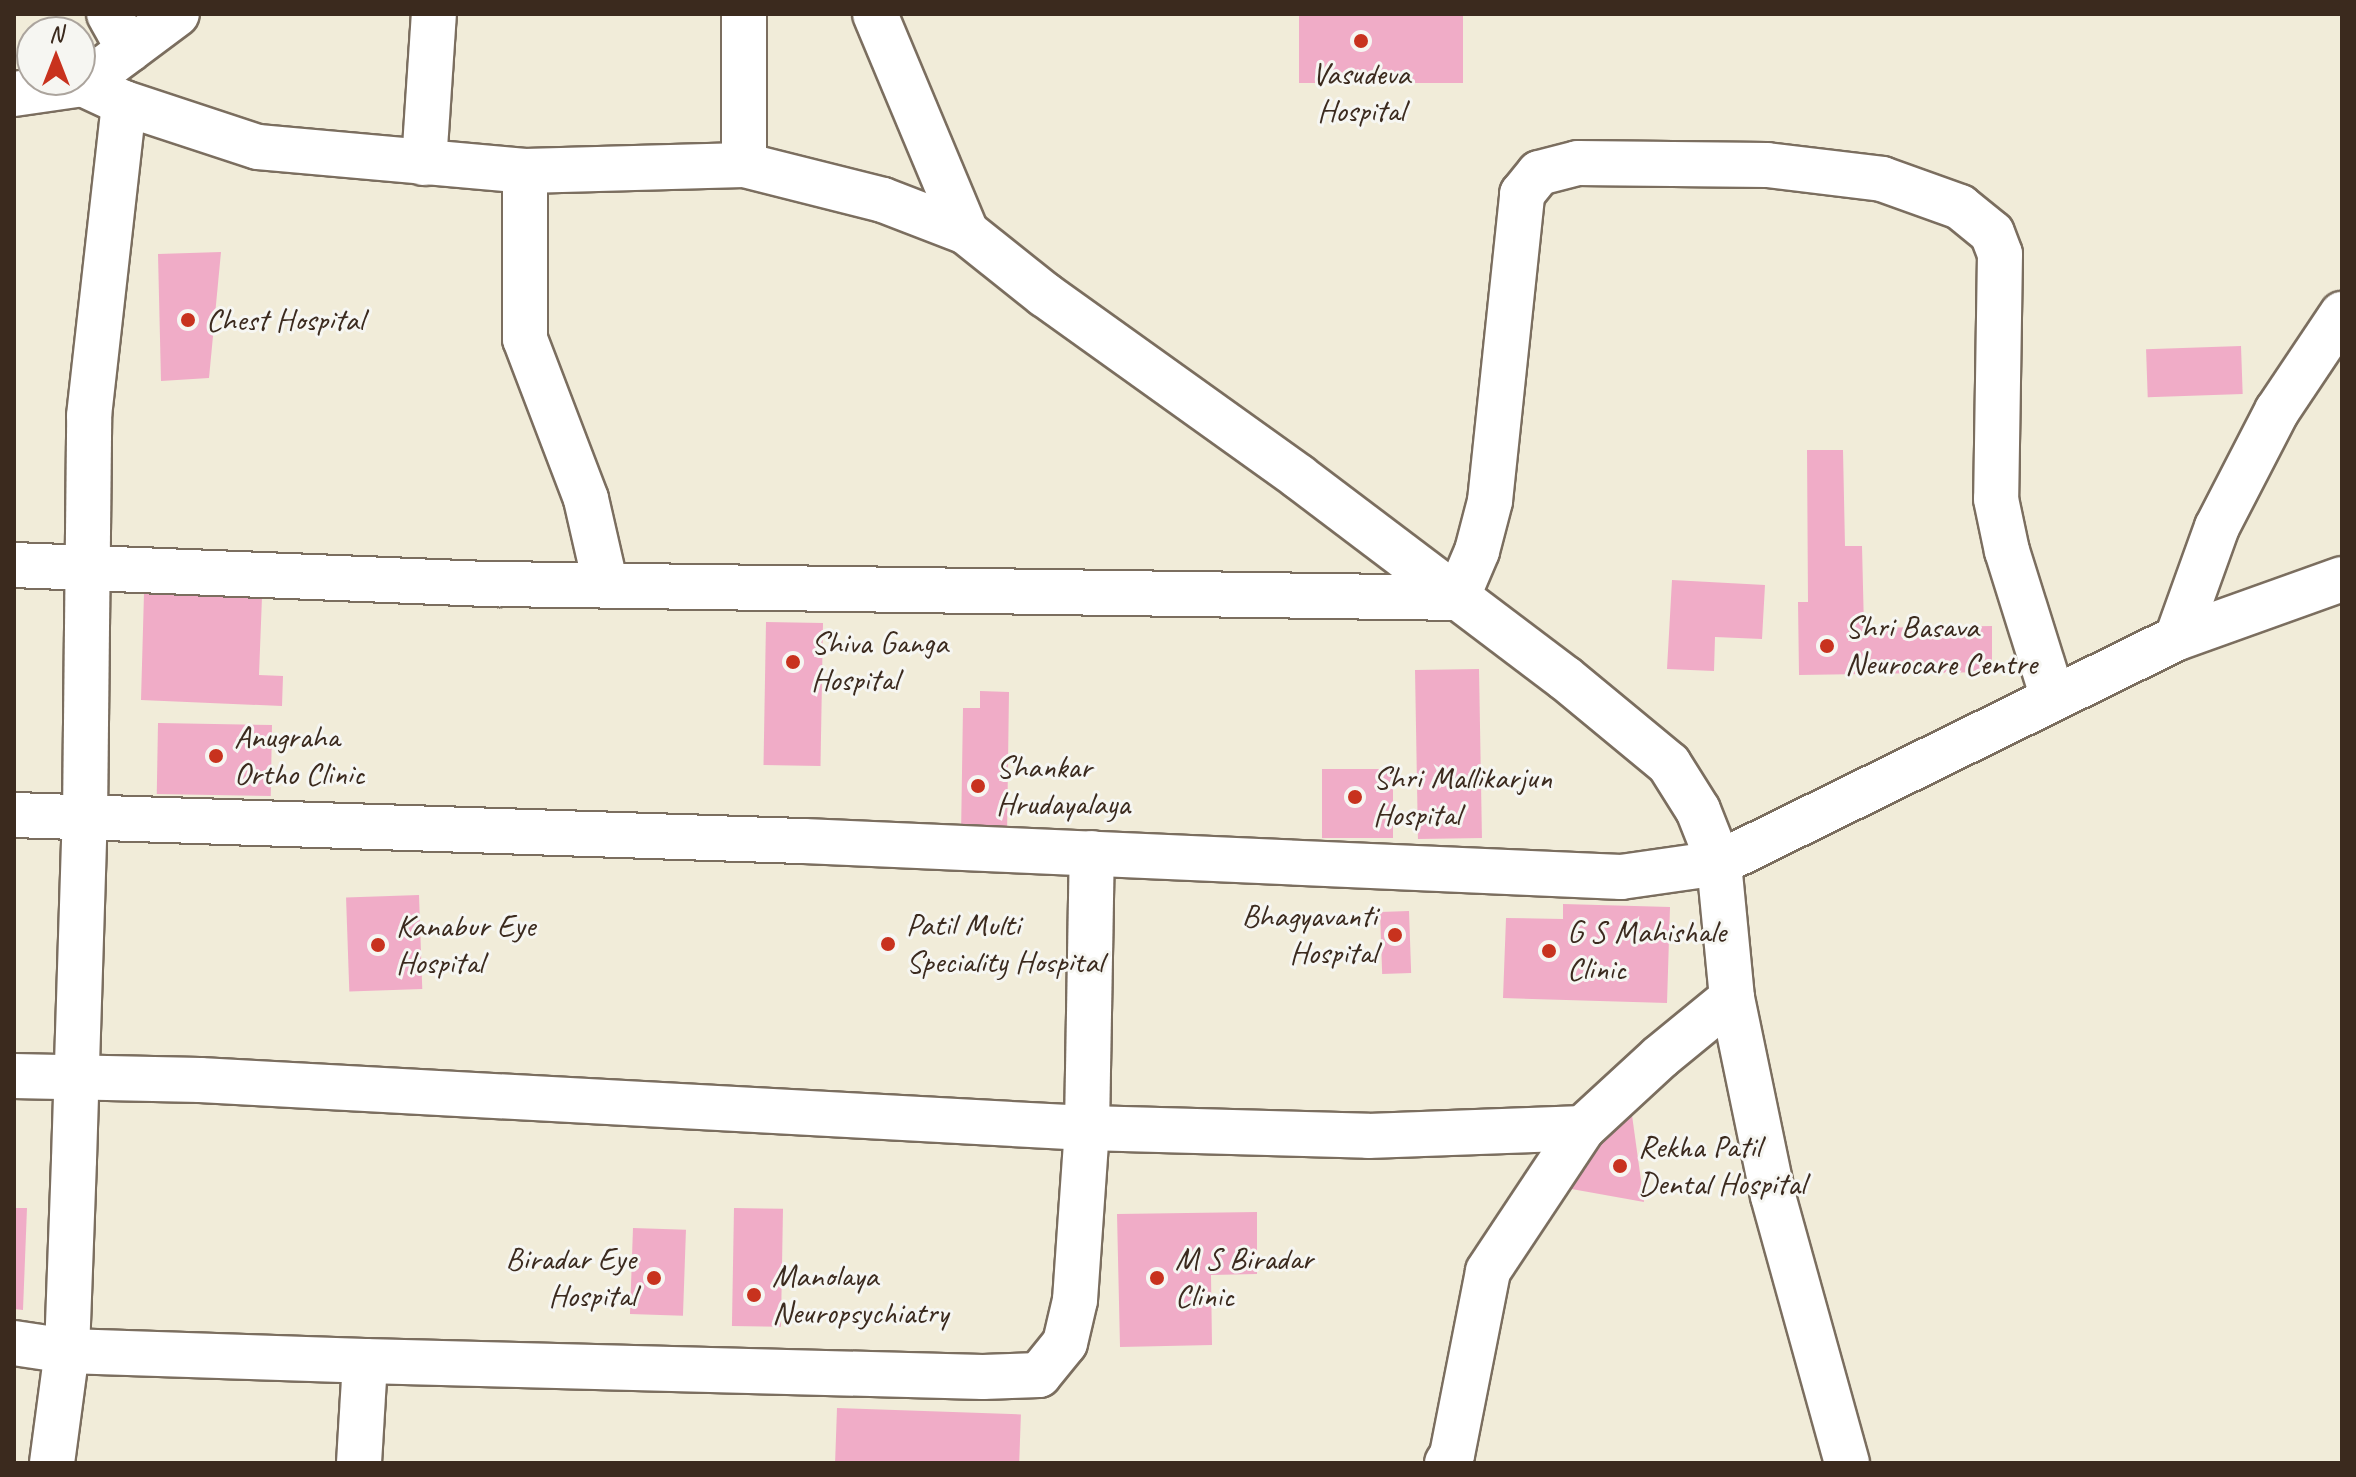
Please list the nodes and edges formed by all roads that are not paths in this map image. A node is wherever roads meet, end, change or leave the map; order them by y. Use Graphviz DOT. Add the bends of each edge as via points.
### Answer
graph roads {
  1 [pos="177,14"];
  2 [pos="434,14"];
  3 [pos="744,14"];
  4 [pos="875,14"];
  5 [pos="119,32"];
  6 [pos="96,65"];
  7 [pos="96,90"];
  8 [pos="124,103"];
  9 [pos="424,163"];
  10 [pos="744,165"];
  11 [pos="525,171"];
  12 [pos="966,232"];
  13 [pos="2342,314"];
  14 [pos="14,565"];
  15 [pos="88,571"];
  16 [pos="2342,579"];
  17 [pos="606,586"];
  18 [pos="1457,598"];
  19 [pos="2177,638"];
  20 [pos="2053,698"];
  21 [pos="14,815"];
  22 [pos="85,819"];
  23 [pos="1092,853"];
  24 [pos="1719,863"];
  25 [pos="1732,998"];
  26 [pos="14,1076"];
  27 [pos="76,1078"];
  28 [pos="1087,1128"];
  29 [pos="1583,1128"];
  30 [pos="14,1343"];
  31 [pos="67,1351"];
  32 [pos="365,1361"];
  33 [pos="52,1463"];
  34 [pos="359,1463"];
  35 [pos="1447,1463"];
  36 [pos="1847,1463"];
  1 -- 5 [label="street"];
  2 -- 9 [label="street"];
  3 -- 10 [label="street"];
  4 -- 12 [label="street"];
  5 -- 6 [label="street"];
  7 -- 8 [label="street"];
  8 -- 9 [label="street" via="258,147"];
  8 -- 15 [label="street" via="89,416"];
  9 -- 11 [label="street"];
  10 -- 11 [label="street"];
  10 -- 12 [label="street" via="883,200"];
  11 -- 17 [label="street" via="525,339 586,499"];
  12 -- 18 [label="street"];
  13 -- 19 [label="street" via="2277,411 2217,527"];
  14 -- 15 [label="street"];
  15 -- 17 [label="street"];
  15 -- 22 [label="street"];
  16 -- 19 [label="street"];
  17 -- 18 [label="street"];
  18 -- 20 [label="street" via="1490,501 1522,194 1539,173 1578,163 1767,165 1882,179 1960,207 1992,233 2000,254 1996,499"];
  18 -- 24 [label="street" via="1669,764 1698,810"];
  19 -- 20 [label="street"];
  20 -- 24 [label="street"];
  21 -- 22 [label="street"];
  22 -- 23 [label="street"];
  22 -- 27 [label="street"];
  23 -- 24 [label="street" via="1621,877"];
  23 -- 28 [label="street"];
  24 -- 25 [label="street"];
  25 -- 29 [label="street"];
  25 -- 36 [label="street" via="1773,1196"];
  26 -- 27 [label="street"];
  27 -- 28 [label="street" via="200,1080"];
  27 -- 31 [label="street"];
  28 -- 29 [label="street" via="1368,1136"];
  28 -- 32 [label="street" via="1075,1300 1065,1343 1039,1375"];
  29 -- 35 [label="street" via="1488,1271"];
  30 -- 31 [label="street"];
  31 -- 32 [label="street"];
  31 -- 33 [label="street"];
  32 -- 34 [label="street"];
}
